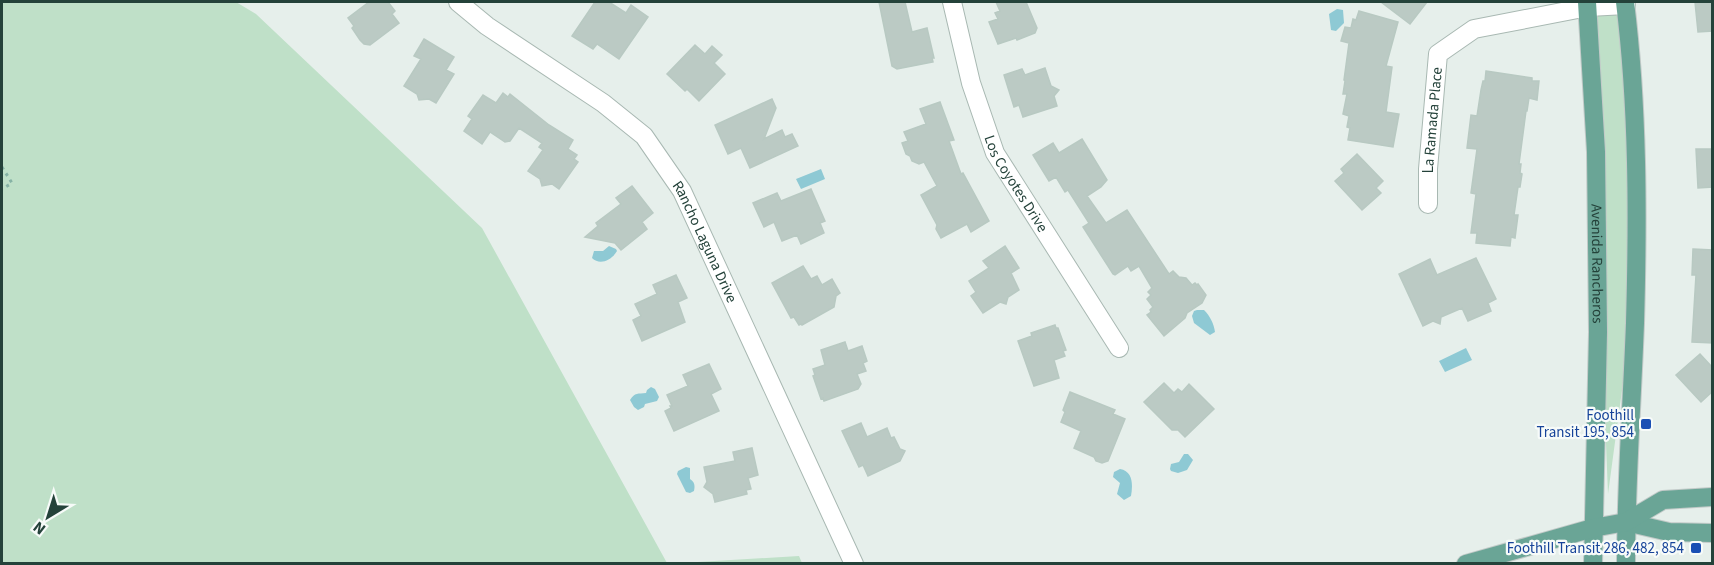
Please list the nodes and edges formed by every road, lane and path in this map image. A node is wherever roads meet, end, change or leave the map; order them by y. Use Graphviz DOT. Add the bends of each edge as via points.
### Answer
graph roads {
  1 [pos="458,2"];
  2 [pos="952,2"];
  3 [pos="1625,3"];
  4 [pos="1587,4"];
  5 [pos="2,167"];
  6 [pos="2,189"];
  7 [pos="1428,204"];
  8 [pos="1119,348"];
  9 [pos="1713,497"];
  10 [pos="1626,522"];
  11 [pos="1593,528"];
  12 [pos="1713,533"];
  13 [pos="854,564"];
  14 [pos="1466,564"];
  15 [pos="1593,564"];
  16 [pos="1626,564"];
  1 -- 13 [label="street, Rancho Laguna Drive" via="644,136 681,191"];
  2 -- 8 [label="street, Los Coyotes Drive" via="971,83 995,153"];
  3 -- 4 [label="street, La Ramada Place"];
  3 -- 10 [label="main road" via="1632,69 1636,204"];
  4 -- 7 [label="street, La Ramada Place" via="1474,29 1438,54"];
  4 -- 11 [label="main road, Avenida Rancheros" via="1596,152 1598,308"];
  5 -- 6 [label="path" via="12,183"];
  9 -- 10 [label="main road" via="1663,500"];
  10 -- 11 [label="main road"];
  10 -- 12 [label="main road" via="1669,532"];
  10 -- 16 [label="main road"];
  11 -- 14 [label="main road"];
  11 -- 15 [label="main road, Avenida Rancheros"];
}
